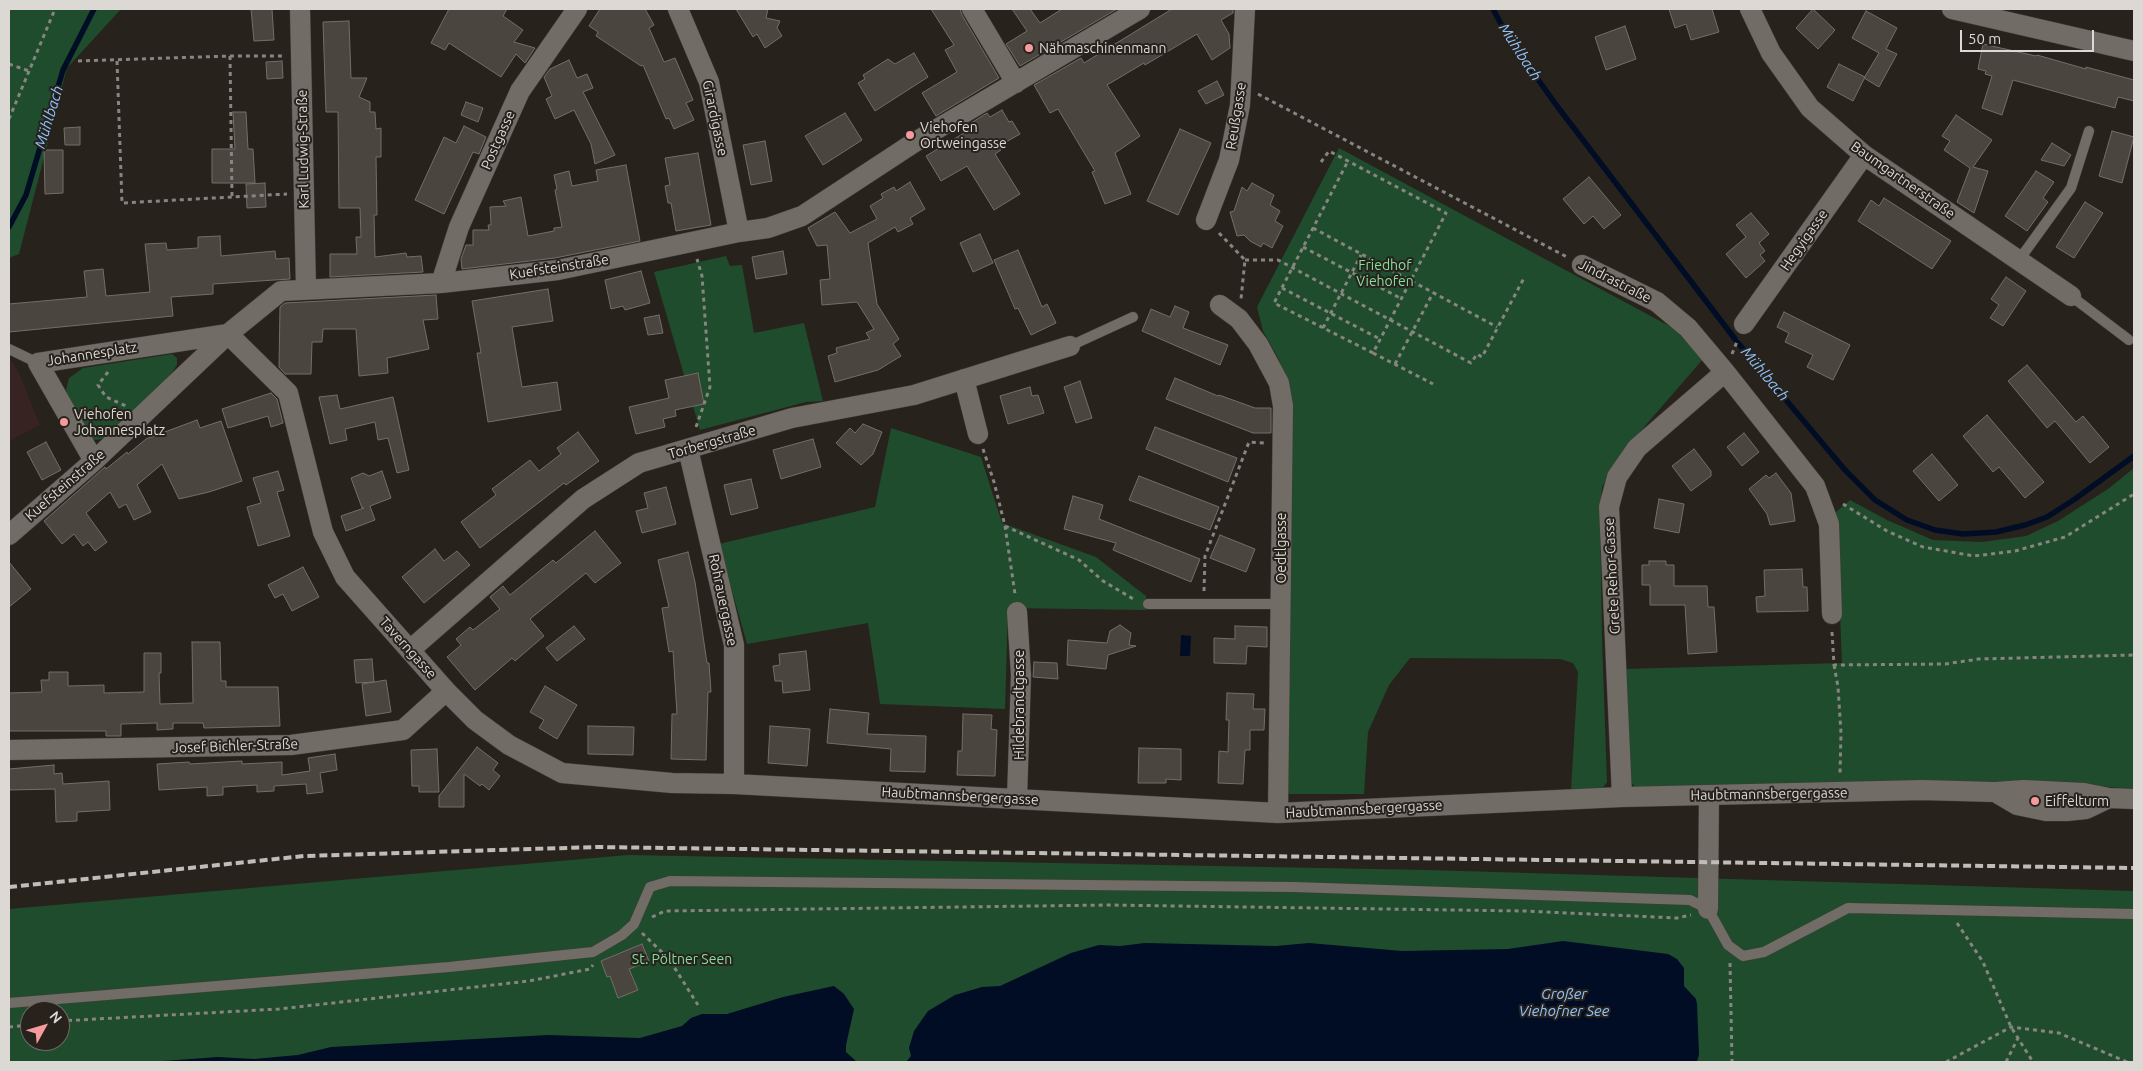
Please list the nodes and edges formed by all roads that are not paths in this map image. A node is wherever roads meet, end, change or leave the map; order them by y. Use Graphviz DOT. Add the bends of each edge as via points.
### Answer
graph roads {
  1 [pos="300,9"];
  2 [pos="577,9"];
  3 [pos="678,9"];
  4 [pos="972,9"];
  5 [pos="1140,9"];
  6 [pos="1245,9"];
  7 [pos="1750,9"];
  8 [pos="1952,9"];
  9 [pos="2134,51"];
  10 [pos="1016,83"];
  11 [pos="2089,131"];
  12 [pos="1864,155"];
  13 [pos="1206,220"];
  14 [pos="739,232"];
  15 [pos="2019,260"];
  16 [pos="1582,264"];
  17 [pos="442,283"];
  18 [pos="306,289"];
  19 [pos="2071,296"];
  20 [pos="1220,305"];
  21 [pos="1133,317"];
  22 [pos="1744,324"];
  23 [pos="228,334"];
  24 [pos="2129,340"];
  25 [pos="1070,346"];
  26 [pos="9,349"];
  27 [pos="38,362"];
  28 [pos="1725,372"];
  29 [pos="964,379"];
  30 [pos="978,434"];
  31 [pos="688,450"];
  32 [pos="94,462"];
  33 [pos="9,534"];
  34 [pos="1148,604"];
  35 [pos="1280,604"];
  36 [pos="1017,612"];
  37 [pos="1832,614"];
  38 [pos="410,650"];
  39 [pos="446,691"];
  40 [pos="9,750"];
  41 [pos="734,784"];
  42 [pos="1709,795"];
  43 [pos="1622,797"];
  44 [pos="1017,799"];
  45 [pos="2134,799"];
  46 [pos="1278,813"];
  47 [pos="1708,910"];
  48 [pos="2134,914"];
  49 [pos="9,1003"];
  1 -- 18 [label="street, Karl Ludwig-Straße"];
  2 -- 17 [label="street, Postgasse" via="520,91 459,227"];
  3 -- 14 [label="street, Girardigasse" via="709,82"];
  4 -- 10 [label="street"];
  5 -- 10 [label="street, Kuefsteinstraße"];
  6 -- 13 [label="street, Reußgasse" via="1242,86 1229,160"];
  7 -- 12 [label="street, Baumgartnerstraße" via="1771,53 1810,108"];
  8 -- 9 [label="street"];
  10 -- 14 [label="street, Kuefsteinstraße" via="915,142 802,216 768,228"];
  11 -- 15 [label="lane" via="2071,188"];
  12 -- 15 [label="street, Baumgartnerstraße"];
  12 -- 22 [label="street, Hegyigasse"];
  14 -- 17 [label="street, Kuefsteinstraße" via="558,270"];
  15 -- 19 [label="street, Baumgartnerstraße"];
  16 -- 28 [label="street, Jindrastraße" via="1664,308 1688,328"];
  17 -- 18 [label="street, Kuefsteinstraße"];
  18 -- 23 [label="street, Kuefsteinstraße" via="277,293"];
  19 -- 24 [label="lane"];
  20 -- 35 [label="street, Oedtlgasse" via="1239,319 1258,344 1279,383 1283,406"];
  21 -- 25 [label="lane"];
  23 -- 27 [label="street, Johannesplatz"];
  23 -- 32 [label="street, Kuefsteinstraße"];
  23 -- 38 [label="street, Taverngasse" via="288,393 323,532 345,578"];
  25 -- 29 [label="street, Torbergstraße"];
  26 -- 27 [label="lane"];
  27 -- 32 [label="street, Johannesplatz"];
  28 -- 37 [label="street, Jindrastraße" via="1815,486 1829,524"];
  28 -- 43 [label="street, Grete Rehor-Gasse" via="1637,448 1617,477 1609,507"];
  29 -- 30 [label="street"];
  29 -- 31 [label="street, Torbergstraße" via="914,395 792,418"];
  31 -- 38 [label="street, Torbergstraße" via="639,463 583,500"];
  31 -- 41 [label="street, Rohrauergasse" via="734,645"];
  32 -- 33 [label="street, Kuefsteinstraße"];
  34 -- 35 [label="lane"];
  35 -- 46 [label="street, Oedtlgasse"];
  36 -- 44 [label="street, Hildebrandtgasse" via="1021,675"];
  38 -- 39 [label="street, Taverngasse"];
  39 -- 40 [label="street, Josef Bichler-Straße" via="403,730 300,744"];
  39 -- 41 [label="street, Taverngasse" via="476,720 509,744 562,773 672,784"];
  41 -- 44 [label="street, Haubtmannsbergergasse"];
  42 -- 43 [label="street, Haubtmannsbergergasse"];
  42 -- 45 [label="street, Haubtmannsbergergasse" via="1922,790 1995,792 2017,806 2067,812 2109,798"];
  42 -- 47 [label="street"];
  43 -- 46 [label="street, Haubtmannsbergergasse"];
  44 -- 46 [label="street, Haubtmannsbergergasse"];
  47 -- 48 [label="lane" via="1728,945 1742,956 1764,952 1848,908"];
  47 -- 49 [label="lane" via="1690,900 1303,887 670,881 650,887 634,924 593,952 430,969"];
}
